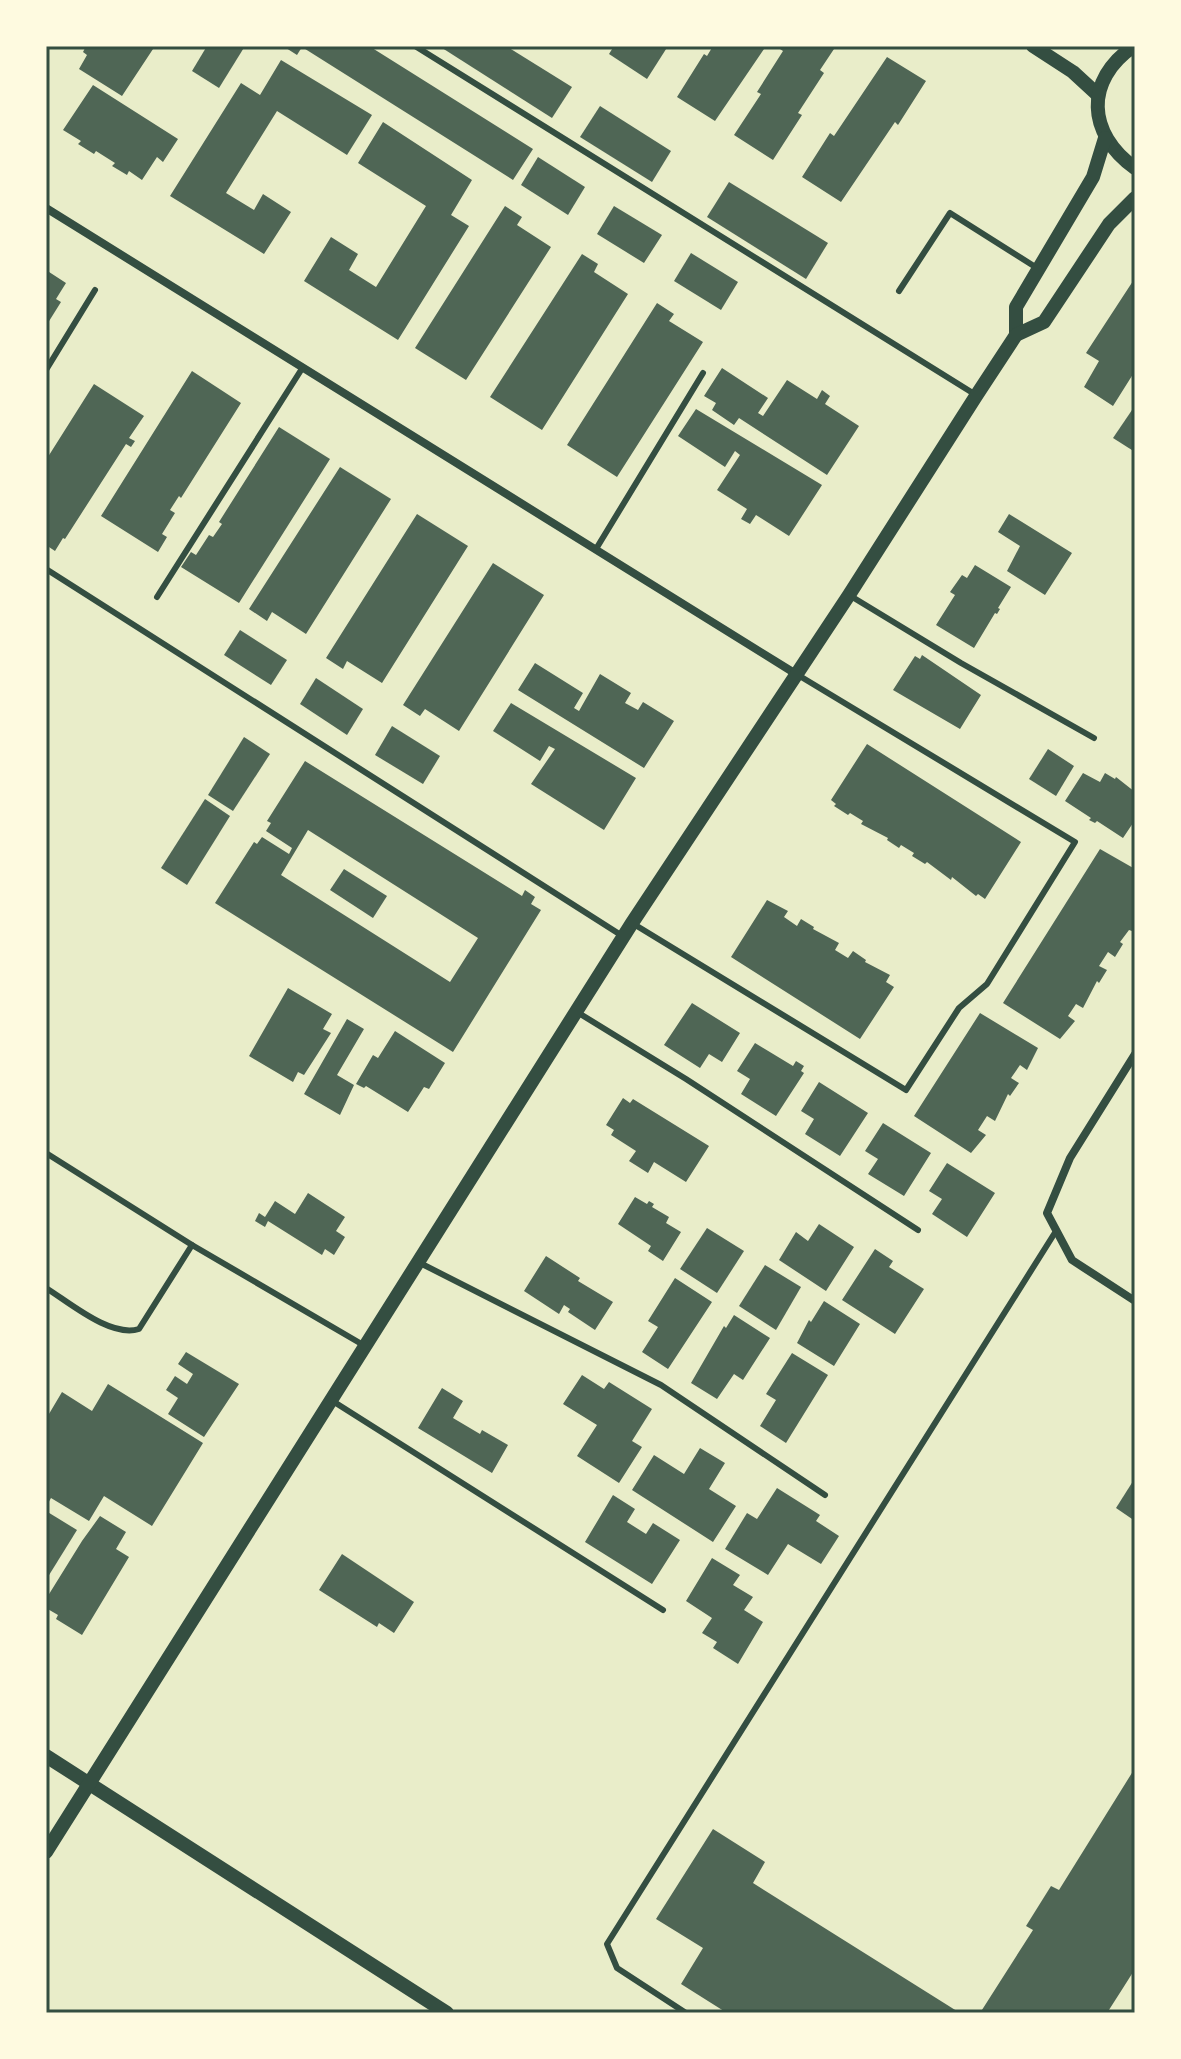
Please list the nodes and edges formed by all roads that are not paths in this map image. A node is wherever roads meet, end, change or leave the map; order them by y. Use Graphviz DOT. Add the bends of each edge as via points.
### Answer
graph roads {
  1 [pos="415,46"];
  2 [pos="1033,46"];
  3 [pos="1134,46"];
  4 [pos="1098,95"];
  5 [pos="1105,138"];
  6 [pos="1135,168"];
  7 [pos="1135,198"];
  8 [pos="46,208"];
  9 [pos="1040,270"];
  10 [pos="95,290"];
  11 [pos="899,291"];
  12 [pos="1016,335"];
  13 [pos="303,367"];
  14 [pos="46,370"];
  15 [pos="703,373"];
  16 [pos="976,396"];
  17 [pos="596,549"];
  18 [pos="46,569"];
  19 [pos="849,595"];
  20 [pos="157,597"];
  21 [pos="796,674"];
  22 [pos="1094,738"];
  23 [pos="632,923"];
  24 [pos="624,937"];
  25 [pos="577,1012"];
  26 [pos="1135,1054"];
  27 [pos="46,1153"];
  28 [pos="918,1230"];
  29 [pos="1056,1231"];
  30 [pos="192,1245"];
  31 [pos="418,1262"];
  32 [pos="46,1288"];
  33 [pos="1135,1301"];
  34 [pos="365,1346"];
  35 [pos="331,1400"];
  36 [pos="825,1495"];
  37 [pos="663,1610"];
  38 [pos="46,1756"];
  39 [pos="89,1783"];
  40 [pos="46,1852"];
  41 [pos="447,2013"];
  42 [pos="686,2013"];
  1 -- 16 [label="lane"];
  2 -- 4 [label="street"];
  3 -- 4 [label="street" via="1119,56"];
  4 -- 5 [label="street"];
  5 -- 6 [label="street"];
  5 -- 9 [label="street" via="1093,177"];
  7 -- 12 [label="street" via="1109,224 1044,322"];
  8 -- 13 [label="street"];
  9 -- 11 [label="lane" via="950,213"];
  9 -- 12 [label="street" via="1016,307"];
  10 -- 14 [label="lane"];
  12 -- 16 [label="street"];
  13 -- 17 [label="street"];
  13 -- 20 [label="lane"];
  15 -- 17 [label="lane"];
  16 -- 19 [label="street"];
  17 -- 21 [label="street"];
  18 -- 24 [label="lane"];
  19 -- 21 [label="street"];
  19 -- 22 [label="lane"];
  21 -- 23 [label="street"];
  21 -- 23 [label="lane" via="1075,842 987,984 959,1008 906,1090"];
  23 -- 24 [label="street"];
  24 -- 25 [label="street"];
  25 -- 28 [label="lane"];
  25 -- 31 [label="street"];
  26 -- 29 [label="street" via="1070,1158 1047,1213"];
  27 -- 30 [label="lane"];
  29 -- 33 [label="street" via="1072,1260"];
  29 -- 42 [label="lane" via="607,1944 617,1968"];
  30 -- 32 [label="lane" via="139,1329 130,1332 114,1330"];
  30 -- 34 [label="lane"];
  31 -- 34 [label="street"];
  31 -- 36 [label="lane" via="661,1385"];
  34 -- 35 [label="street"];
  35 -- 37 [label="lane"];
  35 -- 39 [label="street"];
  38 -- 39 [label="street"];
  39 -- 40 [label="street"];
  39 -- 41 [label="street"];
}
